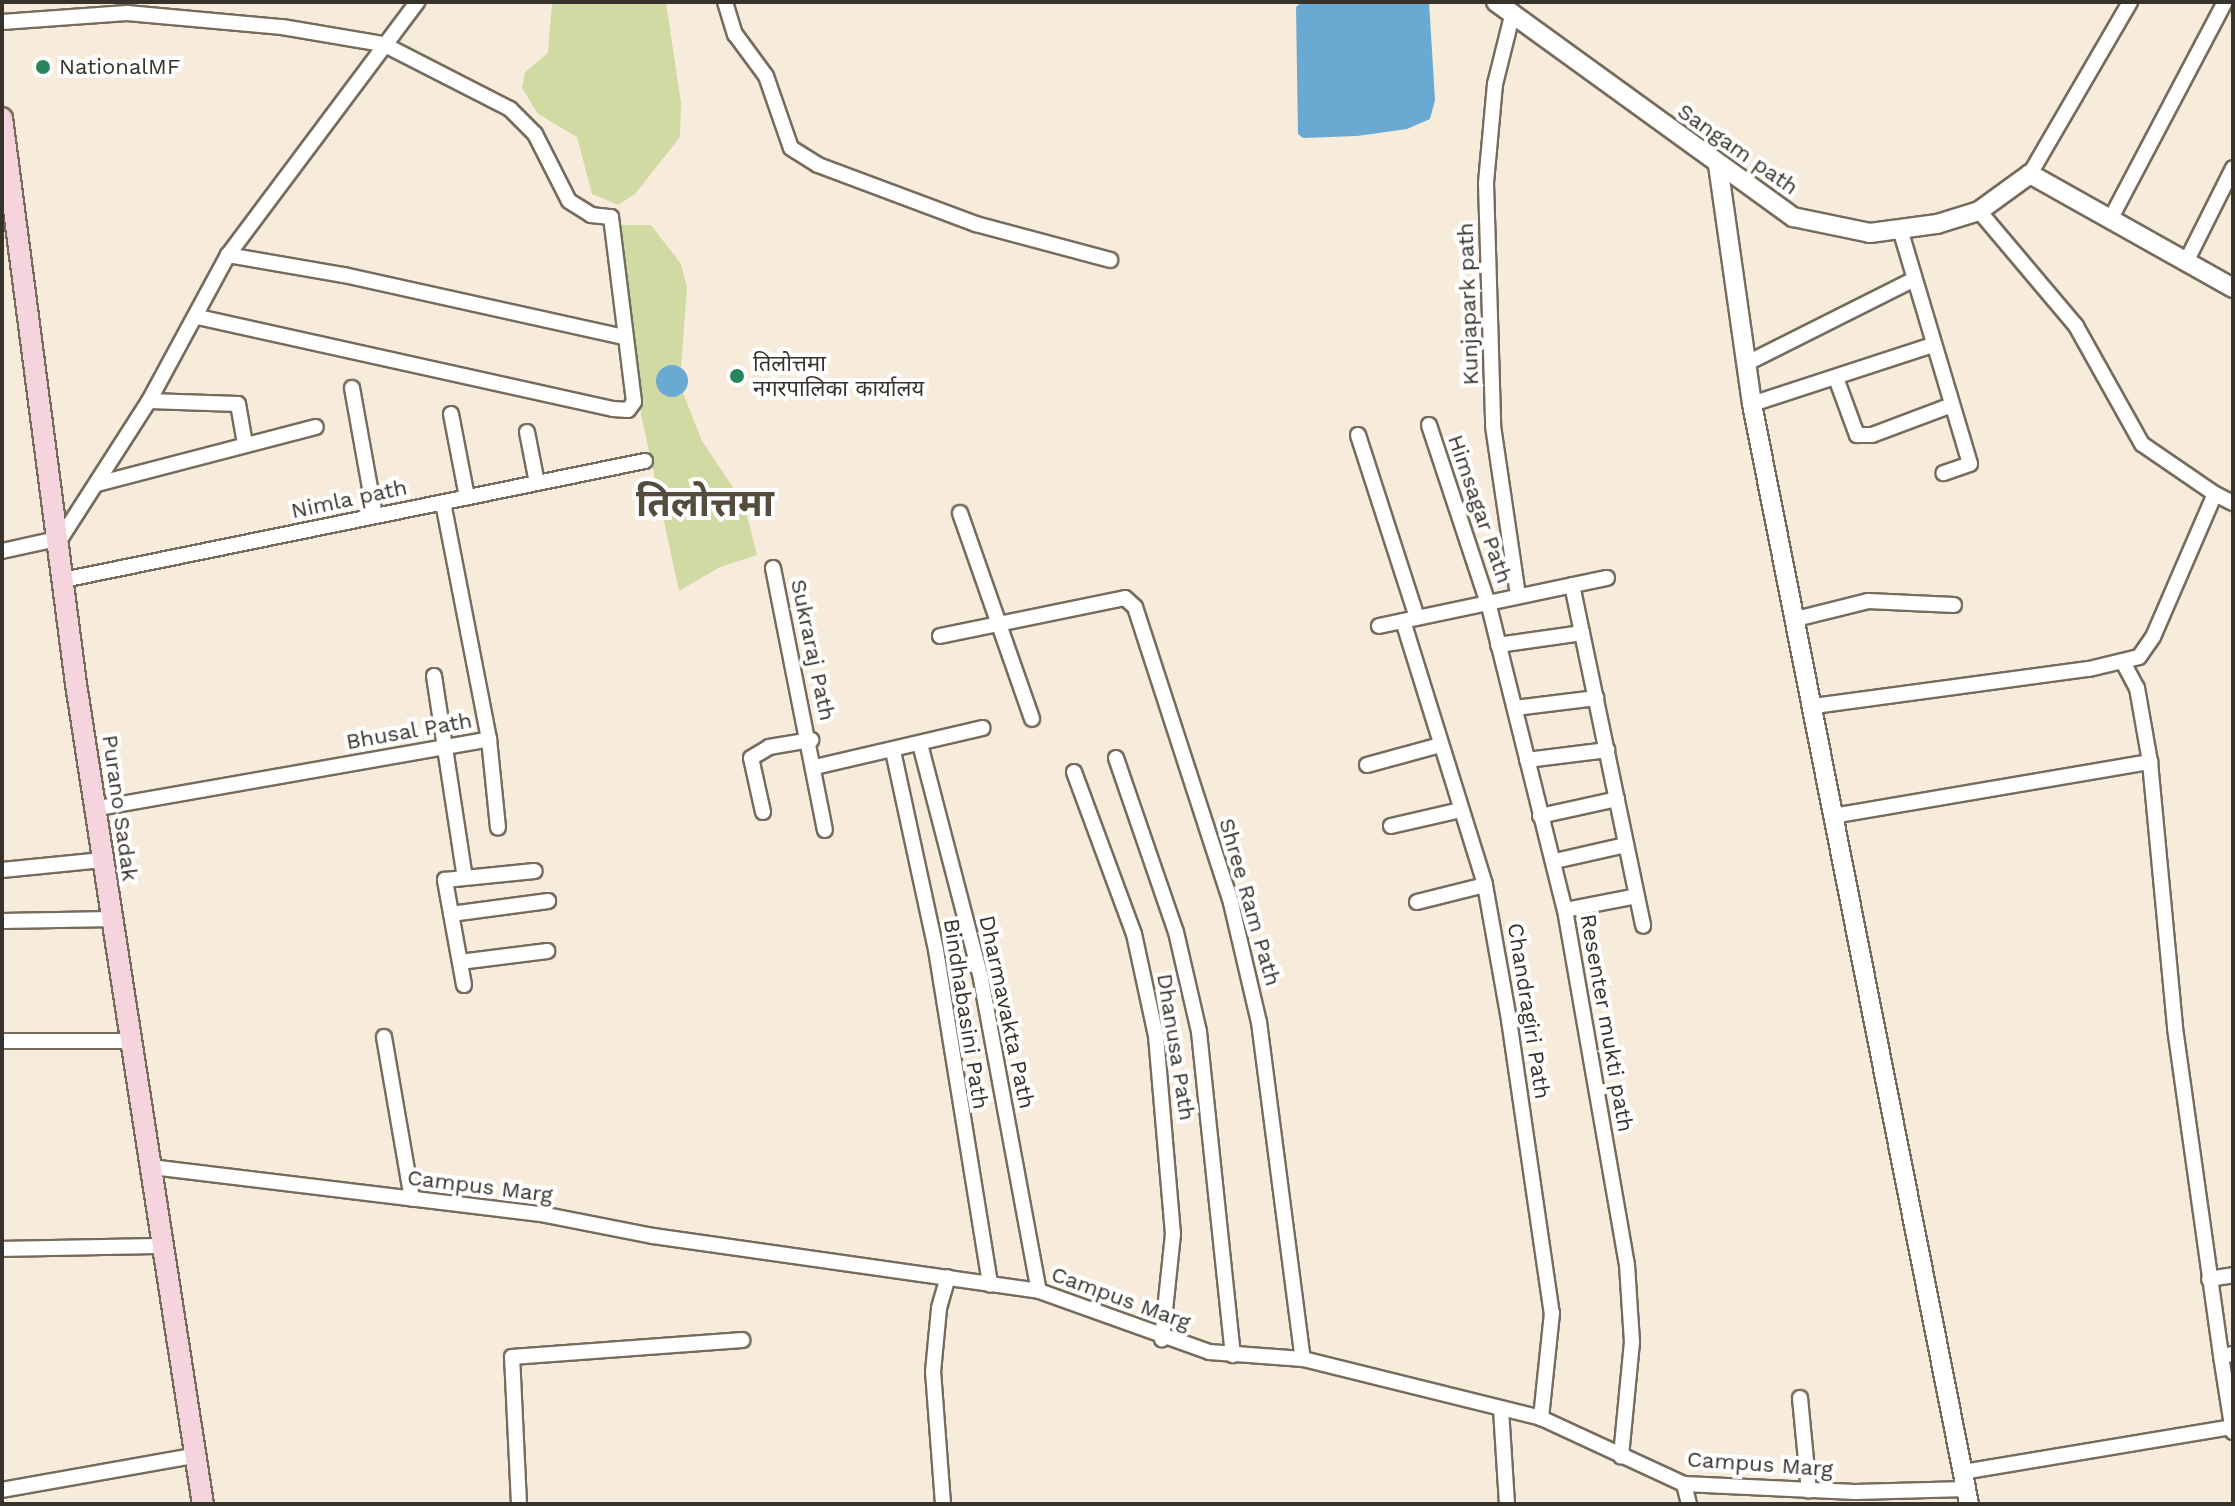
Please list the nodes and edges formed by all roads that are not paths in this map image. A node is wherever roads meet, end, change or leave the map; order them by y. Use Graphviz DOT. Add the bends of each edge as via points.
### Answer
graph roads {
  1 [pos="417,2"];
  2 [pos="725,2"];
  3 [pos="1496,2"];
  4 [pos="2130,2"];
  5 [pos="2225,2"];
  6 [pos="1513,12"];
  7 [pos="2,22"];
  8 [pos="383,44"];
  9 [pos="2,118"];
  10 [pos="1718,165"];
  11 [pos="2233,168"];
  12 [pos="2030,174"];
  13 [pos="1979,211"];
  14 [pos="2111,218"];
  15 [pos="1900,229"];
  16 [pos="228,255"];
  17 [pos="1110,260"];
  18 [pos="2186,262"];
  19 [pos="1913,280"];
  20 [pos="2233,288"];
  21 [pos="195,316"];
  22 [pos="623,337"];
  23 [pos="1933,345"];
  24 [pos="1747,363"];
  25 [pos="1836,378"];
  26 [pos="352,388"];
  27 [pos="149,401"];
  28 [pos="1752,404"];
  29 [pos="1952,405"];
  30 [pos="451,414"];
  31 [pos="1429,425"];
  32 [pos="316,427"];
  33 [pos="527,432"];
  34 [pos="1358,435"];
  35 [pos="245,442"];
  36 [pos="645,461"];
  37 [pos="1944,473"];
  38 [pos="537,483"];
  39 [pos="97,484"];
  40 [pos="2215,494"];
  41 [pos="467,497"];
  42 [pos="443,502"];
  43 [pos="2233,503"];
  44 [pos="960,513"];
  45 [pos="375,516"];
  46 [pos="61,538"];
  47 [pos="2,551"];
  48 [pos="773,568"];
  49 [pos="1607,578"];
  50 [pos="63,580"];
  51 [pos="1572,585"];
  52 [pos="1518,596"];
  53 [pos="1954,605"];
  54 [pos="1489,606"];
  55 [pos="1796,619"];
  56 [pos="1410,620"];
  57 [pos="998,623"];
  58 [pos="1379,626"];
  59 [pos="1582,633"];
  60 [pos="940,636"];
  61 [pos="1498,645"];
  62 [pos="2123,662"];
  63 [pos="434,676"];
  64 [pos="1596,698"];
  65 [pos="1814,706"];
  66 [pos="1515,708"];
  67 [pos="1032,719"];
  68 [pos="983,728"];
  69 [pos="489,739"];
  70 [pos="811,740"];
  71 [pos="920,744"];
  72 [pos="1440,745"];
  73 [pos="446,747"];
  74 [pos="1607,750"];
  75 [pos="893,751"];
  76 [pos="1116,758"];
  77 [pos="1527,760"];
  78 [pos="2150,762"];
  79 [pos="1367,765"];
  80 [pos="815,767"];
  81 [pos="1074,772"];
  82 [pos="1617,799"];
  83 [pos="99,808"];
  84 [pos="1461,810"];
  85 [pos="763,812"];
  86 [pos="1540,816"];
  87 [pos="1833,816"];
  88 [pos="1391,826"];
  89 [pos="498,828"];
  90 [pos="825,830"];
  91 [pos="1626,845"];
  92 [pos="103,860"];
  93 [pos="1555,861"];
  94 [pos="2,870"];
  95 [pos="535,871"];
  96 [pos="465,878"];
  97 [pos="1485,885"];
  98 [pos="1637,896"];
  99 [pos="548,901"];
  100 [pos="1417,902"];
  101 [pos="1565,910"];
  102 [pos="451,914"];
  103 [pos="113,919"];
  104 [pos="2,921"];
  105 [pos="1643,926"];
  106 [pos="547,951"];
  107 [pos="460,962"];
  108 [pos="464,985"];
  109 [pos="384,1037"];
  110 [pos="2,1041"];
  111 [pos="132,1041"];
  112 [pos="151,1167"];
  113 [pos="412,1199"];
  114 [pos="163,1246"];
  115 [pos="2,1249"];
  116 [pos="2233,1275"];
  117 [pos="948,1277"];
  118 [pos="2209,1279"];
  119 [pos="990,1285"];
  120 [pos="1039,1291"];
  121 [pos="1162,1339"];
  122 [pos="742,1340"];
  123 [pos="1233,1355"];
  124 [pos="2227,1355"];
  125 [pos="1303,1359"];
  126 [pos="1800,1398"];
  127 [pos="1501,1409"];
  128 [pos="1541,1418"];
  129 [pos="2233,1429"];
  130 [pos="193,1456"];
  131 [pos="1621,1456"];
  132 [pos="1684,1484"];
  133 [pos="1966,1488"];
  134 [pos="2,1490"];
  135 [pos="1809,1491"];
  136 [pos="203,1504"];
  137 [pos="519,1504"];
  138 [pos="943,1504"];
  139 [pos="1507,1504"];
  140 [pos="1689,1504"];
  1 -- 8 [label="street"];
  2 -- 17 [label="street" via="735,34 766,76 791,148 818,165 976,224"];
  3 -- 6 [label="street, Sangam path"];
  4 -- 12 [label="street"];
  5 -- 14 [label="street"];
  6 -- 10 [label="street, Sangam path"];
  6 -- 52 [label="street, Kunjapark path" via="1495,84 1486,183 1493,426"];
  7 -- 8 [label="street" via="127,13 282,27"];
  8 -- 16 [label="street"];
  8 -- 22 [label="street" via="526,120 569,201 591,215 611,217"];
  9 -- 46 [label="main road, Purano Sadak"];
  10 -- 15 [label="street, Sangam path" via="1793,217 1870,233"];
  10 -- 24 [label="street"];
  11 -- 18 [label="street"];
  12 -- 13 [label="street, Sangam path"];
  12 -- 14 [label="street"];
  13 -- 15 [label="street, Sangam path"];
  13 -- 40 [label="street" via="2076,326 2142,444"];
  14 -- 18 [label="street"];
  15 -- 19 [label="street"];
  16 -- 21 [label="street"];
  16 -- 22 [label="street"];
  18 -- 20 [label="street"];
  19 -- 23 [label="street"];
  19 -- 24 [label="street"];
  21 -- 22 [label="street" via="628,410 634,402"];
  21 -- 27 [label="street"];
  23 -- 25 [label="street"];
  23 -- 29 [label="street"];
  24 -- 28 [label="street"];
  25 -- 28 [label="street"];
  25 -- 29 [label="street" via="1857,435 1872,435"];
  26 -- 45 [label="street"];
  27 -- 35 [label="street" via="238,404"];
  27 -- 39 [label="street"];
  28 -- 55 [label="street"];
  29 -- 37 [label="street" via="1970,464"];
  30 -- 41 [label="street"];
  31 -- 54 [label="street, Himsagar Path"];
  32 -- 35 [label="street"];
  33 -- 38 [label="street"];
  34 -- 56 [label="street, Chandragiri Path"];
  35 -- 39 [label="street"];
  36 -- 38 [label="street, Nimla path"];
  38 -- 41 [label="street, Nimla path"];
  39 -- 46 [label="street"];
  40 -- 43 [label="street"];
  40 -- 62 [label="street" via="2153,637 2139,657"];
  41 -- 42 [label="street, Nimla path"];
  42 -- 45 [label="street, Nimla path"];
  42 -- 69 [label="street, Bhusal Path"];
  44 -- 57 [label="street"];
  45 -- 50 [label="street, Nimla path"];
  46 -- 47 [label="street"];
  46 -- 50 [label="main road, Purano Sadak"];
  48 -- 70 [label="street, Sukraraj Path"];
  49 -- 51 [label="street"];
  50 -- 83 [label="main road, Purano Sadak"];
  51 -- 52 [label="street"];
  51 -- 59 [label="street"];
  52 -- 54 [label="street"];
  53 -- 55 [label="street" via="1868,601"];
  54 -- 56 [label="street"];
  54 -- 61 [label="street, Resenter mukti path"];
  55 -- 65 [label="street"];
  56 -- 58 [label="street"];
  56 -- 72 [label="street, Chandragiri Path"];
  57 -- 60 [label="street"];
  57 -- 67 [label="street"];
  57 -- 125 [label="street, Shree Ram Path" via="1125,598 1135,607 1231,903 1259,1022"];
  59 -- 61 [label="street"];
  59 -- 64 [label="street"];
  61 -- 66 [label="street, Resenter mukti path"];
  62 -- 65 [label="street"];
  62 -- 78 [label="street" via="2137,688"];
  63 -- 73 [label="street"];
  64 -- 66 [label="street"];
  64 -- 74 [label="street"];
  65 -- 87 [label="street"];
  66 -- 77 [label="street, Resenter mukti path"];
  68 -- 71 [label="street"];
  69 -- 73 [label="street, Bhusal Path"];
  69 -- 89 [label="street"];
  70 -- 80 [label="street, Sukraraj Path"];
  70 -- 85 [label="street" via="769,747 751,758"];
  71 -- 75 [label="street"];
  71 -- 120 [label="street, Dharmavakta Path" via="981,979"];
  72 -- 79 [label="street"];
  72 -- 84 [label="street, Chandragiri Path"];
  73 -- 83 [label="street, Bhusal Path"];
  73 -- 96 [label="street"];
  74 -- 77 [label="street"];
  74 -- 82 [label="street"];
  75 -- 80 [label="street"];
  75 -- 119 [label="street, Bindhabasini Path" via="936,950"];
  76 -- 123 [label="street" via="1176,932 1199,1032"];
  77 -- 86 [label="street, Resenter mukti path"];
  78 -- 87 [label="street"];
  78 -- 118 [label="street" via="2175,1028"];
  80 -- 90 [label="street, Sukraraj Path"];
  81 -- 121 [label="street, Dhanusa Path" via="1134,934 1156,1036 1173,1234"];
  82 -- 86 [label="street"];
  82 -- 91 [label="street"];
  83 -- 92 [label="main road, Purano Sadak"];
  84 -- 88 [label="street"];
  84 -- 97 [label="street, Chandragiri Path"];
  86 -- 93 [label="street, Resenter mukti path"];
  87 -- 133 [label="street"];
  91 -- 93 [label="street"];
  91 -- 98 [label="street"];
  92 -- 94 [label="street"];
  92 -- 103 [label="main road, Purano Sadak"];
  93 -- 101 [label="street, Resenter mukti path"];
  95 -- 96 [label="street"];
  96 -- 102 [label="street" via="445,880"];
  97 -- 100 [label="street"];
  97 -- 128 [label="street, Chandragiri Path" via="1552,1313"];
  98 -- 101 [label="street"];
  98 -- 105 [label="street"];
  99 -- 102 [label="street"];
  101 -- 131 [label="street, Resenter mukti path" via="1627,1265 1632,1342"];
  102 -- 107 [label="street"];
  103 -- 104 [label="street"];
  103 -- 111 [label="main road, Purano Sadak"];
  106 -- 107 [label="street"];
  107 -- 108 [label="street"];
  109 -- 113 [label="street"];
  110 -- 111 [label="street"];
  111 -- 112 [label="main road, Purano Sadak"];
  112 -- 113 [label="street, Campus Marg"];
  112 -- 114 [label="main road, Purano Sadak"];
  113 -- 117 [label="street, Campus Marg"];
  114 -- 115 [label="street"];
  114 -- 130 [label="main road, Purano Sadak"];
  116 -- 118 [label="street"];
  117 -- 119 [label="street, Campus Marg"];
  117 -- 138 [label="street" via="939,1308 933,1372"];
  118 -- 124 [label="street"];
  119 -- 120 [label="street, Campus Marg"];
  120 -- 121 [label="street, Campus Marg"];
  121 -- 123 [label="street, Campus Marg"];
  122 -- 137 [label="street" via="512,1357"];
  123 -- 125 [label="street, Campus Marg"];
  124 -- 129 [label="street"];
  125 -- 127 [label="street, Campus Marg"];
  126 -- 135 [label="street"];
  127 -- 128 [label="street, Campus Marg"];
  127 -- 139 [label="street"];
  128 -- 131 [label="street, Campus Marg"];
  129 -- 133 [label="street, Campus Marg"];
  130 -- 134 [label="street"];
  130 -- 136 [label="main road, Purano Sadak"];
  131 -- 132 [label="street, Campus Marg"];
  132 -- 135 [label="street, Campus Marg"];
  132 -- 140 [label="street"];
  133 -- 135 [label="street, Campus Marg"];
}
